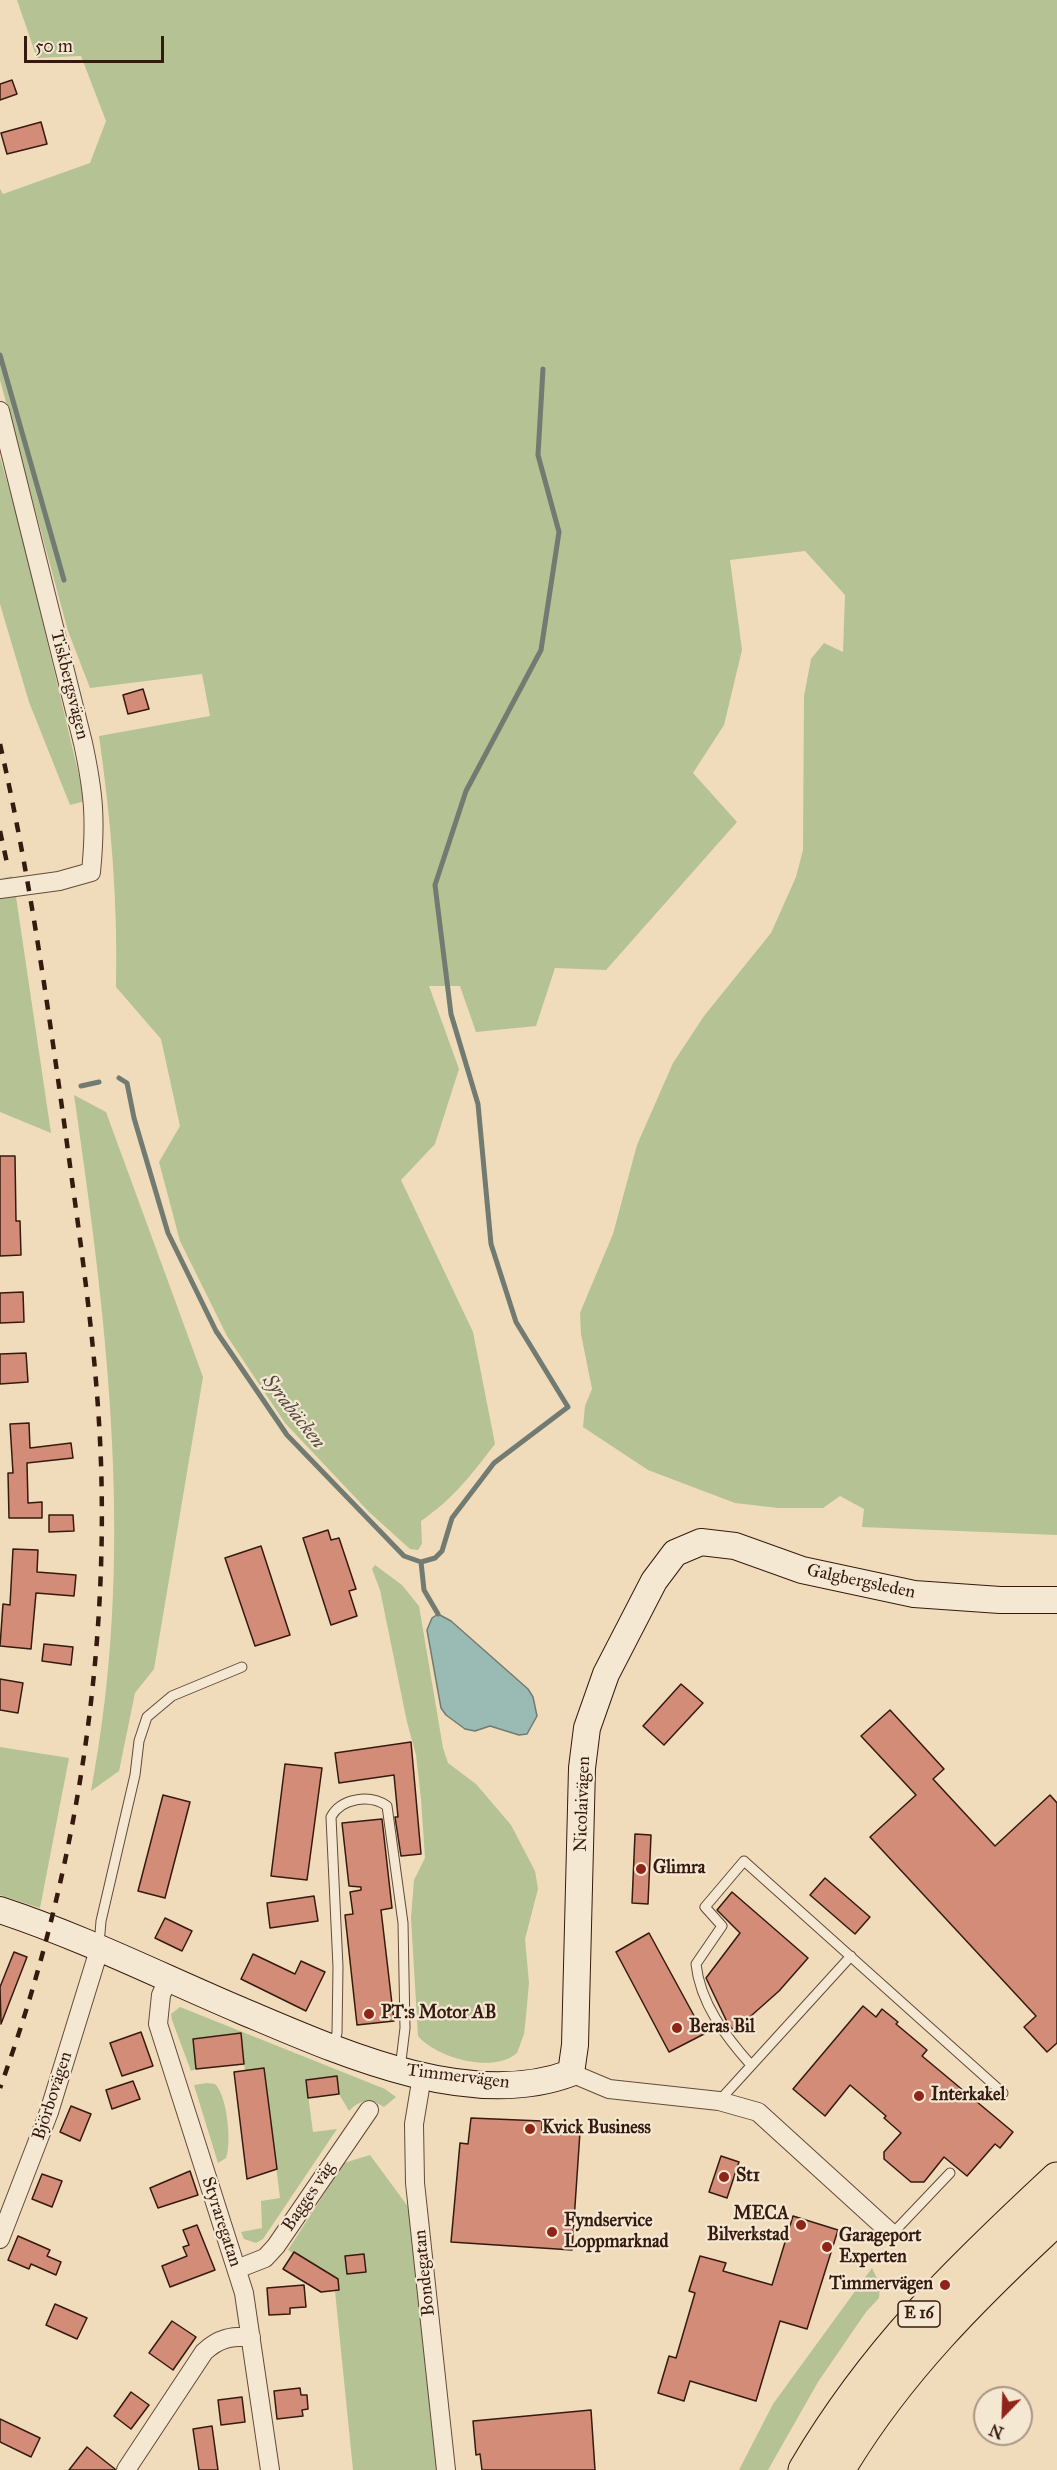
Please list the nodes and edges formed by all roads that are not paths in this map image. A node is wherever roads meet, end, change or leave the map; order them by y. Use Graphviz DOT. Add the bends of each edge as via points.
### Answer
graph roads {
  1 [pos="0,411"];
  2 [pos="0,889"];
  3 [pos="673,1556"];
  4 [pos="1057,1600"];
  5 [pos="242,1667"];
  6 [pos="0,1910"];
  7 [pos="99,1950"];
  8 [pos="851,1956"];
  9 [pos="168,1979"];
  10 [pos="332,2049"];
  11 [pos="751,2065"];
  12 [pos="411,2073"];
  13 [pos="571,2073"];
  14 [pos="1003,2093"];
  15 [pos="719,2100"];
  16 [pos="369,2110"];
  17 [pos="950,2173"];
  18 [pos="1057,2179"];
  19 [pos="1057,2218"];
  20 [pos="892,2234"];
  21 [pos="0,2239"];
  22 [pos="237,2269"];
  23 [pos="251,2337"];
  24 [pos="126,2470"];
  25 [pos="270,2470"];
  26 [pos="446,2470"];
  27 [pos="805,2470"];
  28 [pos="838,2470"];
  1 -- 2 [label="street, Tiskbergsvägen" via="83,743 96,814 92,872"];
  3 -- 4 [label="street, Galgbergsleden" via="701,1542 735,1546 802,1570 914,1594"];
  3 -- 13 [label="street, Nicolaivägen" via="654,1581 606,1674 587,1728 582,1768"];
  5 -- 7 [label="lane" via="172,1696 147,1717 101,1921"];
  6 -- 7 [label="street, Timmervägen"];
  7 -- 9 [label="street, Timmervägen"];
  7 -- 21 [label="street, Björbovägen" via="49,2112"];
  8 -- 11 [label="lane"];
  8 -- 11 [label="lane" via="744,1861 705,1907 722,1926 696,1964 698,1983 726,2037"];
  8 -- 14 [label="lane"];
  9 -- 10 [label="street, Timmervägen"];
  9 -- 22 [label="street, Styraregatan" via="161,1995 158,2024"];
  10 -- 12 [label="street, Timmervägen"];
  10 -- 12 [label="lane" via="337,2033 338,1967 331,1817 346,1803 380,1801 387,1806 403,1923 405,2028"];
  11 -- 15 [label="lane"];
  12 -- 13 [label="street, Timmervägen" via="479,2083 531,2085"];
  12 -- 26 [label="street, Bondegatan" via="415,2183"];
  13 -- 15 [label="street" via="609,2089"];
  15 -- 20 [label="street" via="742,2105 773,2122"];
  16 -- 22 [label="street, Bagges väg" via="276,2246 265,2258"];
  17 -- 20 [label="lane"];
  18 -- 27 [label="highway, E 16" via="972,2258 895,2340"];
  19 -- 28 [label="highway, E 16" via="916,2359 882,2401"];
  22 -- 23 [label="street, Styraregatan"];
  23 -- 24 [label="street" via="232,2336 215,2342 204,2352"];
  23 -- 25 [label="street, Styraregatan"];
}
